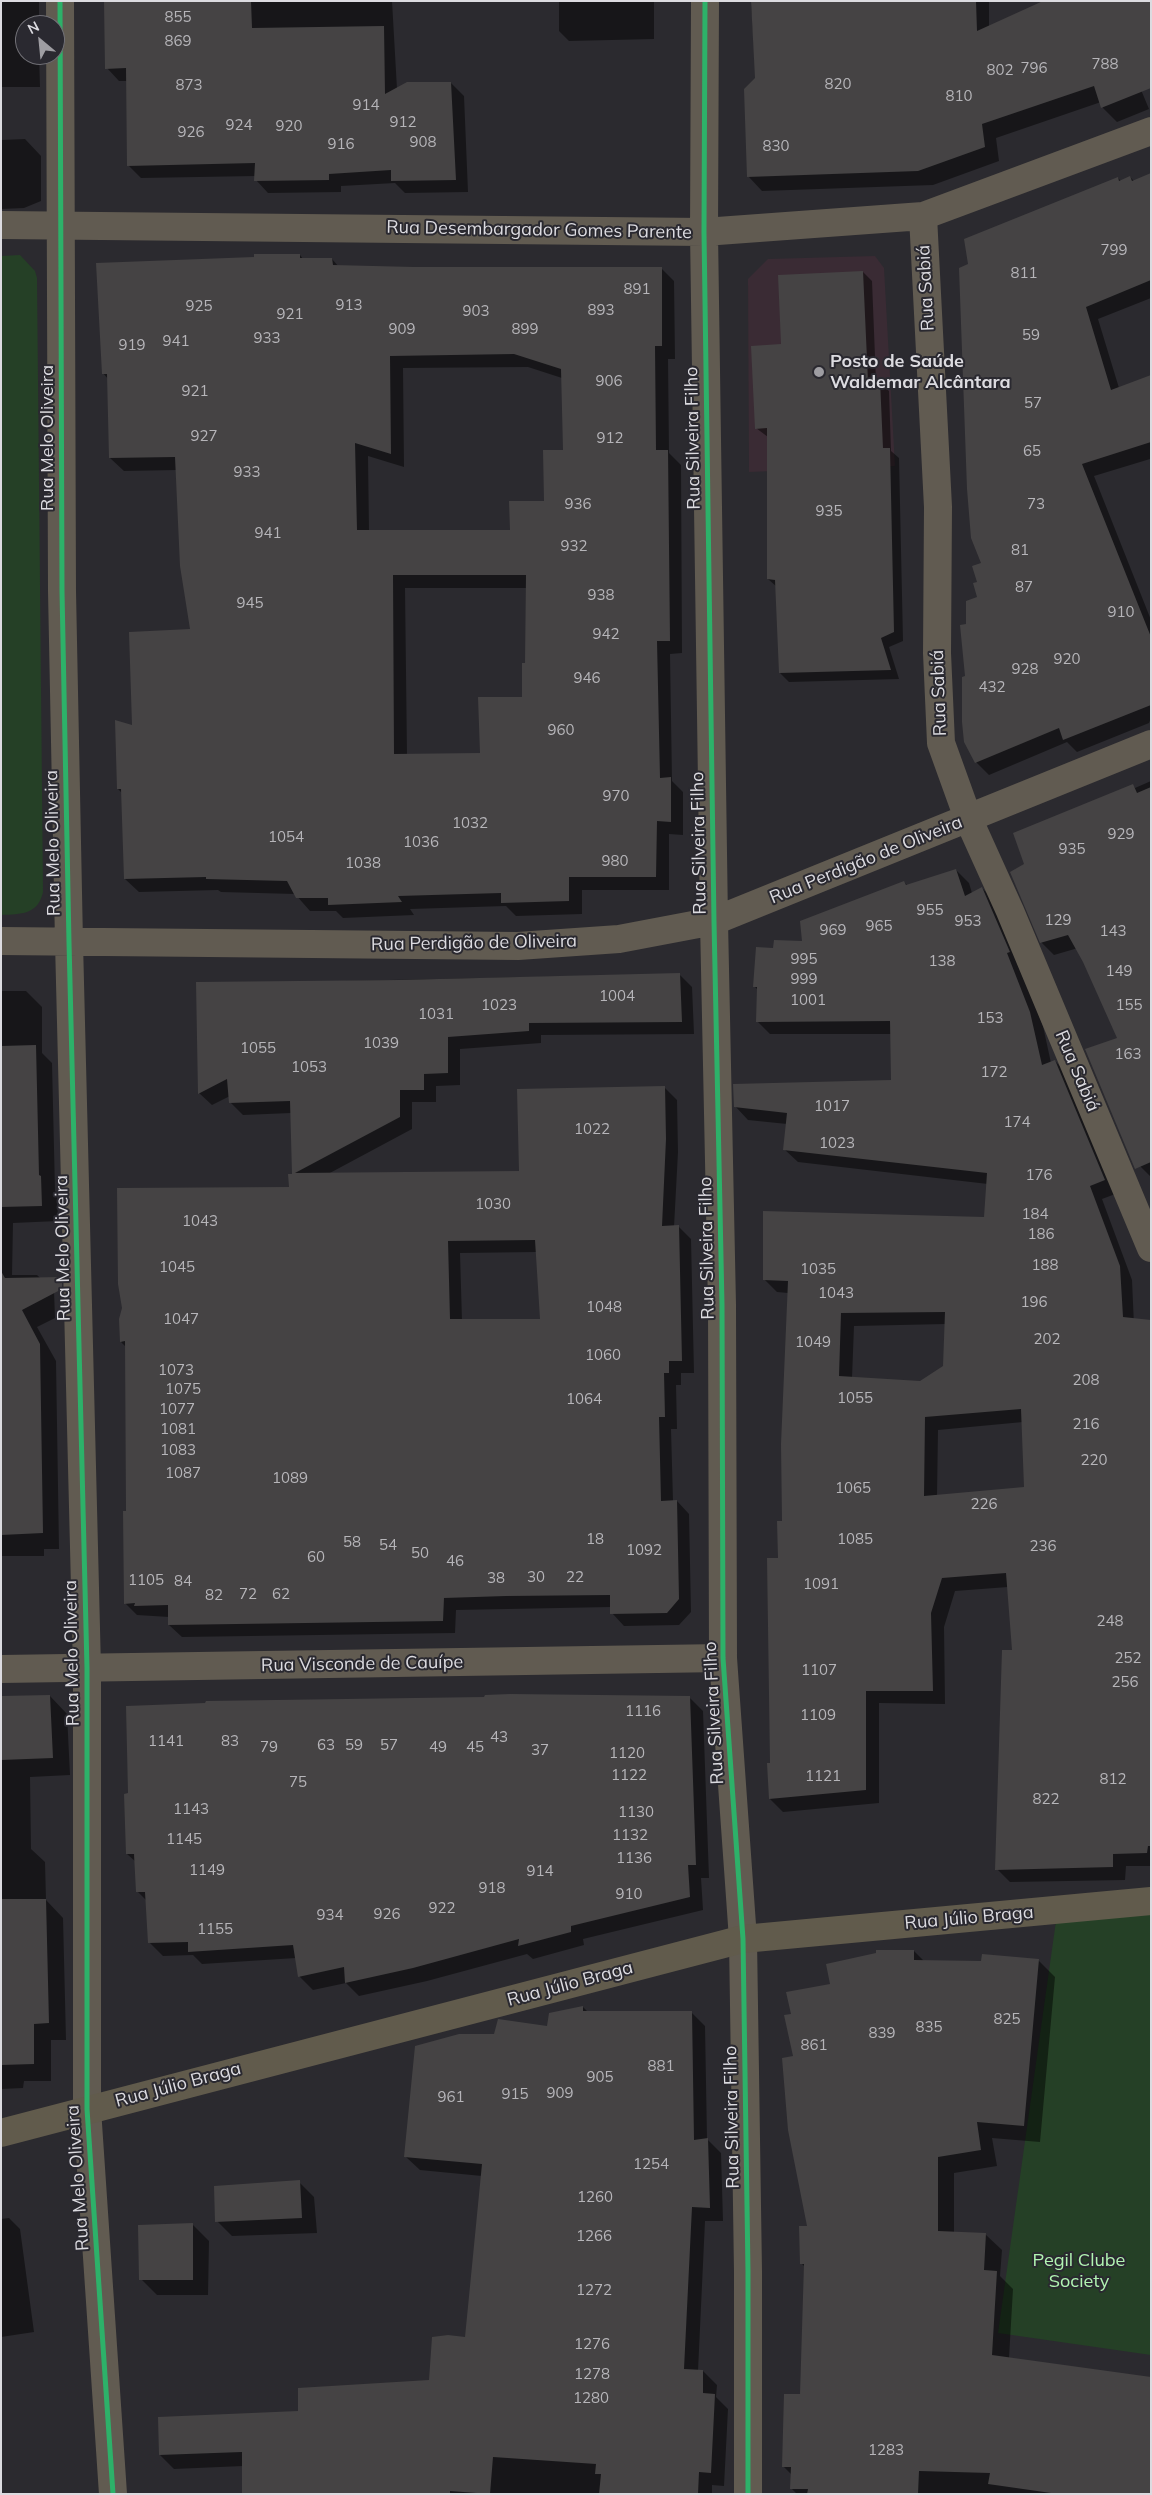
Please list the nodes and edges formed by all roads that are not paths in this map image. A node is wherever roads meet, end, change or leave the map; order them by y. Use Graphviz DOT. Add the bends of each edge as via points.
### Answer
graph roads {
  1 [pos="60,1"];
  2 [pos="705,1"];
  3 [pos="1151,131"];
  4 [pos="923,216"];
  5 [pos="60,224"];
  6 [pos="1,225"];
  7 [pos="704,232"];
  8 [pos="1151,744"];
  9 [pos="968,818"];
  10 [pos="714,921"];
  11 [pos="1,941"];
  12 [pos="69,942"];
  13 [pos="1151,1248"];
  14 [pos="722,1658"];
  15 [pos="87,1668"];
  16 [pos="1,1669"];
  17 [pos="1151,1901"];
  18 [pos="743,1939"];
  19 [pos="87,2109"];
  20 [pos="1,2132"];
  21 [pos="113,2494"];
  22 [pos="748,2494"];
  1 -- 5 [label="street, Rua Melo Oliveira"];
  2 -- 7 [label="street, Rua Silveira Filho"];
  3 -- 4 [label="street, Rua Desembargador Gomes Parente"];
  4 -- 7 [label="street, Rua Desembargador Gomes Parente"];
  4 -- 9 [label="street, Rua Sabiá" via="938,507 937,653 941,742"];
  5 -- 6 [label="street, Rua Desembargador Gomes Parente"];
  5 -- 7 [label="street, Rua Desembargador Gomes Parente"];
  5 -- 12 [label="street, Rua Melo Oliveira" via="62,591"];
  7 -- 10 [label="street, Rua Silveira Filho"];
  8 -- 9 [label="street, Rua Perdigão de Oliveira"];
  9 -- 10 [label="street, Rua Perdigão de Oliveira"];
  9 -- 13 [label="street, Rua Sabiá" via="1010,910"];
  10 -- 12 [label="street, Rua Perdigão de Oliveira" via="619,939 518,946"];
  10 -- 14 [label="street, Rua Silveira Filho" via="722,1305"];
  11 -- 12 [label="street, Rua Perdigão de Oliveira"];
  12 -- 15 [label="street, Rua Melo Oliveira"];
  14 -- 15 [label="street, Rua Visconde de Cauípe"];
  14 -- 18 [label="street, Rua Silveira Filho"];
  15 -- 16 [label="street, Rua Visconde de Cauípe"];
  15 -- 19 [label="street, Rua Melo Oliveira"];
  17 -- 18 [label="street, Rua Júlio Braga"];
  18 -- 19 [label="street, Rua Júlio Braga"];
  18 -- 22 [label="street, Rua Silveira Filho"];
  19 -- 20 [label="street, Rua Júlio Braga"];
  19 -- 21 [label="street, Rua Melo Oliveira"];
}
